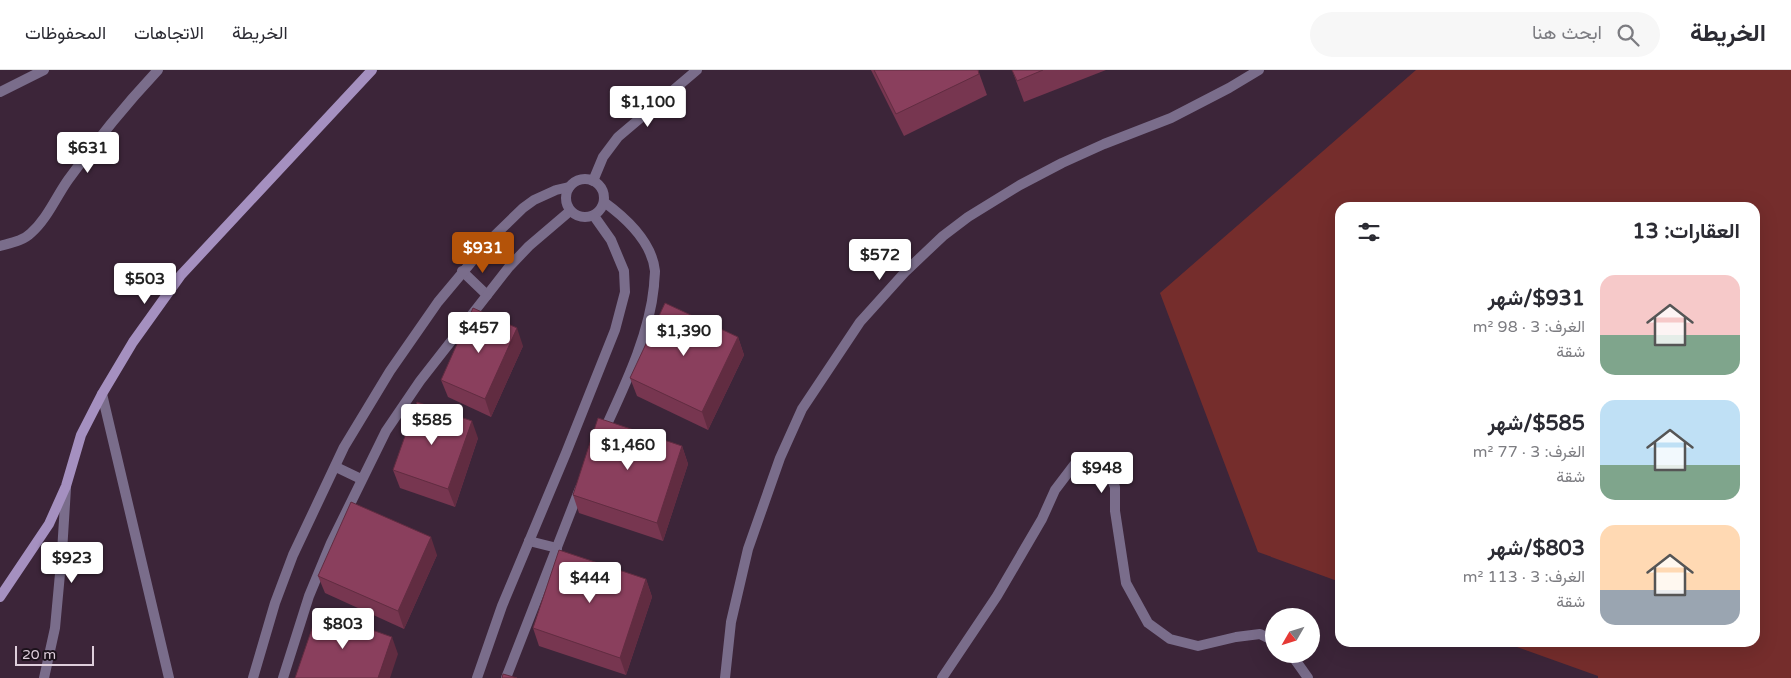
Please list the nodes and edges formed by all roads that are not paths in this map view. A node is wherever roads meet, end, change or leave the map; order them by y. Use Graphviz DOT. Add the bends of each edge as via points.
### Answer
graph roads {
  1 [pos="44,70"];
  2 [pos="158,70"];
  3 [pos="372,70"];
  4 [pos="696,70"];
  5 [pos="1259,70"];
  6 [pos="0,92"];
  7 [pos="593,181"];
  8 [pos="569,187"];
  9 [pos="604,202"];
  10 [pos="570,211"];
  11 [pos="594,216"];
  12 [pos="0,246"];
  13 [pos="462,271"];
  14 [pos="487,296"];
  15 [pos="102,394"];
  16 [pos="599,444"];
  17 [pos="336,467"];
  18 [pos="361,479"];
  19 [pos="583,479"];
  20 [pos="66,486"];
  21 [pos="529,541"];
  22 [pos="557,548"];
  23 [pos="0,598"];
  24 [pos="1265,636"];
  25 [pos="1297,663"];
  26 [pos="44,678"];
  27 [pos="169,678"];
  28 [pos="253,678"];
  29 [pos="283,678"];
  30 [pos="477,678"];
  31 [pos="506,678"];
  32 [pos="725,678"];
  33 [pos="942,678"];
  34 [pos="1308,678"];
  1 -- 6 [label="street"];
  2 -- 12 [label="street" via="98,140 37,227 22,239"];
  3 -- 15 [label="main road" via="181,275 133,342"];
  4 -- 7 [label="street" via="618,137 603,157"];
  5 -- 32 [label="street" via="1171,118 1062,163 968,217 906,271 860,322 802,410 780,458 748,549 731,622"];
  7 -- 8 [label="street" via="584,179"];
  7 -- 9 [label="street" via="600,186"];
  8 -- 10 [label="street" via="566,203"];
  8 -- 13 [label="street" via="534,200 523,208"];
  9 -- 11 [label="street"];
  9 -- 16 [label="street" via="618,212 641,238 655,271 652,304 638,351"];
  10 -- 11 [label="street" via="585,218"];
  10 -- 14 [label="street" via="529,246"];
  11 -- 21 [label="street" via="617,253 624,271 625,292 615,330"];
  13 -- 14 [label="street"];
  13 -- 17 [label="street" via="390,372"];
  14 -- 18 [label="street" via="386,430"];
  15 -- 20 [label="main road" via="81,435"];
  15 -- 27 [label="street"];
  17 -- 18 [label="street"];
  17 -- 28 [label="street" via="293,555"];
  18 -- 29 [label="street" via="309,596"];
  19 -- 22 [label="street"];
  20 -- 23 [label="main road" via="49,524"];
  20 -- 26 [label="street" via="55,628"];
  21 -- 22 [label="street"];
  21 -- 30 [label="street"];
  22 -- 31 [label="street"];
  24 -- 33 [label="street" via="1260,634 1236,637 1198,646 1170,639 1148,623 1126,583 1115,511 1115,487 1105,464 1087,457 1074,465 1055,490 1042,519 997,596"];
  25 -- 34 [label="street"];
}
